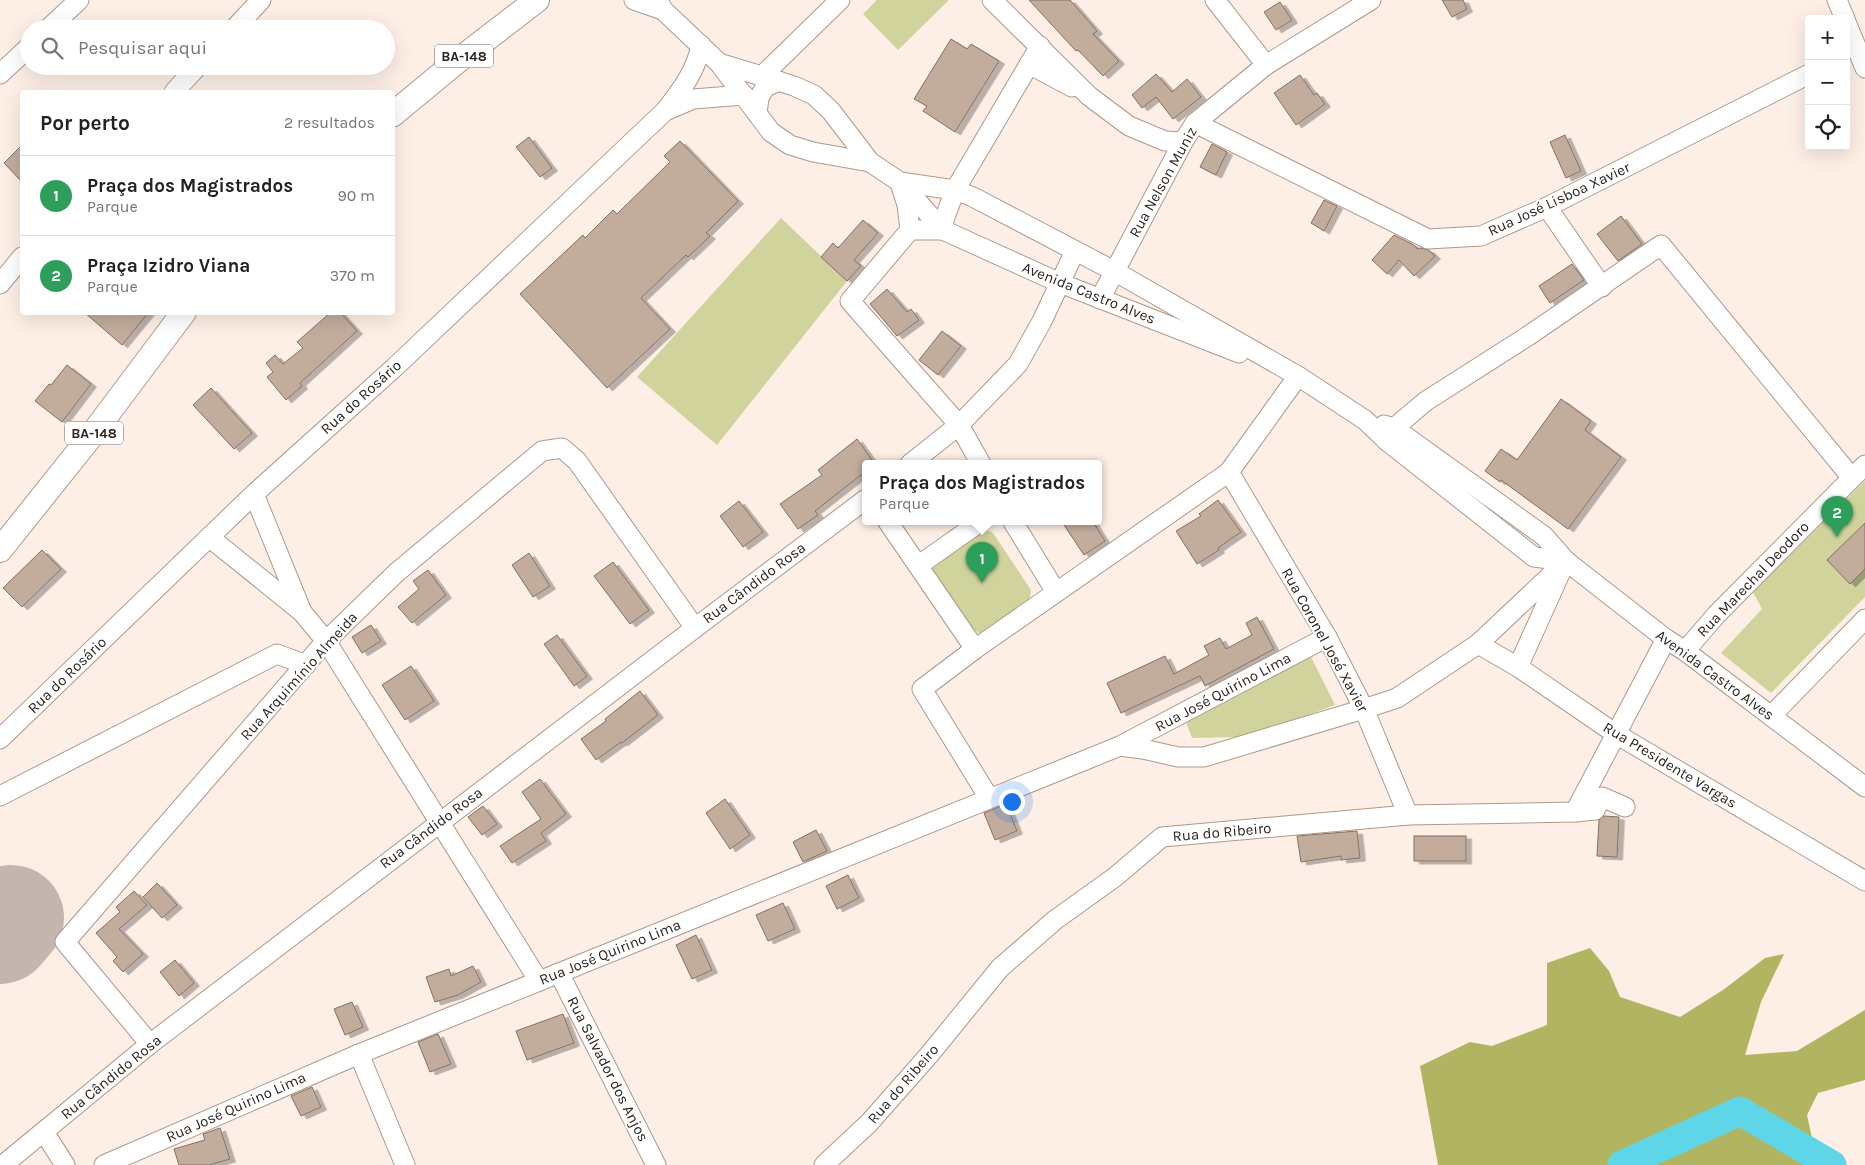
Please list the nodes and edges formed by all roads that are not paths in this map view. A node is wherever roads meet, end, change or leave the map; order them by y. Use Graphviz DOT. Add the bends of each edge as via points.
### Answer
graph roads {
  1 [pos="79,0"];
  2 [pos="261,0"];
  3 [pos="538,0"];
  4 [pos="634,0"];
  5 [pos="840,0"];
  6 [pos="992,0"];
  7 [pos="1215,0"];
  8 [pos="1371,0"];
  9 [pos="1838,0"];
  10 [pos="660,5"];
  11 [pos="58,20"];
  12 [pos="242,20"];
  13 [pos="1852,35"];
  14 [pos="701,45"];
  15 [pos="1040,46"];
  16 [pos="20,55"];
  17 [pos="719,63"];
  18 [pos="1029,64"];
  19 [pos="1266,65"];
  20 [pos="1865,68"];
  21 [pos="0,74"];
  22 [pos="190,75"];
  23 [pos="1805,76"];
  24 [pos="770,79"];
  25 [pos="176,90"];
  26 [pos="744,95"];
  27 [pos="1089,96"];
  28 [pos="665,110"];
  29 [pos="395,113"];
  30 [pos="757,113"];
  31 [pos="838,122"];
  32 [pos="1195,124"];
  33 [pos="1183,142"];
  34 [pos="813,152"];
  35 [pos="870,162"];
  36 [pos="900,182"];
  37 [pos="955,190"];
  38 [pos="1547,207"];
  39 [pos="910,230"];
  40 [pos="943,230"];
  41 [pos="1075,251"];
  42 [pos="20,259"];
  43 [pos="1114,271"];
  44 [pos="1060,283"];
  45 [pos="0,284"];
  46 [pos="1602,287"];
  47 [pos="1100,299"];
  48 [pos="177,315"];
  49 [pos="1298,376"];
  50 [pos="959,425"];
  51 [pos="1391,435"];
  52 [pos="915,460"];
  53 [pos="979,460"];
  54 [pos="1230,472"];
  55 [pos="1858,472"];
  56 [pos="254,494"];
  57 [pos="862,502"];
  58 [pos="890,525"];
  59 [pos="976,525"];
  60 [pos="1015,525"];
  61 [pos="209,537"];
  62 [pos="0,550"];
  63 [pos="1566,561"];
  64 [pos="919,565"];
  65 [pos="1056,592"];
  66 [pos="302,612"];
  67 [pos="1865,619"];
  68 [pos="695,628"];
  69 [pos="1327,637"];
  70 [pos="1666,639"];
  71 [pos="326,641"];
  72 [pos="1478,644"];
  73 [pos="975,649"];
  74 [pos="1685,651"];
  75 [pos="306,665"];
  76 [pos="1518,667"];
  77 [pos="1364,709"];
  78 [pos="1771,716"];
  79 [pos="1165,723"];
  80 [pos="1616,734"];
  81 [pos="0,740"];
  82 [pos="1120,746"];
  83 [pos="1178,756"];
  84 [pos="1865,787"];
  85 [pos="0,796"];
  86 [pos="989,798"];
  87 [pos="1625,807"];
  88 [pos="1575,812"];
  89 [pos="1408,815"];
  90 [pos="439,822"];
  91 [pos="1865,881"];
  92 [pos="559,973"];
  93 [pos="539,981"];
  94 [pos="150,1044"];
  95 [pos="359,1054"];
  96 [pos="44,1132"];
  97 [pos="3,1165"];
  98 [pos="64,1165"];
  99 [pos="104,1165"];
  100 [pos="405,1165"];
  101 [pos="656,1165"];
  102 [pos="824,1165"];
  1 -- 11 [label="street"];
  2 -- 12 [label="street"];
  3 -- 29 [label="main road, BA-148"];
  4 -- 10 [label="street"];
  5 -- 24 [label="street"];
  6 -- 15 [label="street"];
  7 -- 19 [label="street"];
  8 -- 19 [label="street, Rua Nelson Muniz"];
  9 -- 13 [label="street"];
  10 -- 14 [label="street, Avenida Castro Alves"];
  13 -- 20 [label="street"];
  14 -- 17 [label="street, Avenida Castro Alves"];
  14 -- 28 [label="street" via="690,78"];
  15 -- 18 [label="street"];
  15 -- 27 [label="street"];
  16 -- 21 [label="street"];
  17 -- 24 [label="street, Avenida Castro Alves"];
  17 -- 26 [label="street, Avenida Castro Alves"];
  18 -- 27 [label="street"];
  18 -- 37 [label="street"];
  19 -- 32 [label="street, Rua Nelson Muniz"];
  22 -- 25 [label="street"];
  23 -- 38 [label="street, Rua José Lisboa Xavier"];
  24 -- 30 [label="street" via="759,98"];
  24 -- 31 [label="street, Avenida Castro Alves" via="814,95"];
  26 -- 28 [label="street, Rua do Rosário" via="693,99"];
  26 -- 30 [label="street, Avenida Castro Alves"];
  27 -- 33 [label="street" via="1129,126 1165,141"];
  28 -- 56 [label="street, Rua do Rosário" via="395,367"];
  30 -- 34 [label="street, Avenida Castro Alves" via="771,132 790,145"];
  31 -- 34 [label="street" via="835,139"];
  31 -- 35 [label="street, Avenida Castro Alves"];
  32 -- 33 [label="street, Rua Nelson Muniz"];
  32 -- 38 [label="street, Rua José Lisboa Xavier" via="1428,239 1481,236"];
  33 -- 43 [label="street, Rua Nelson Muniz"];
  34 -- 35 [label="street, Avenida Castro Alves"];
  35 -- 36 [label="street, Avenida Castro Alves"];
  36 -- 37 [label="street, Avenida Castro Alves"];
  36 -- 39 [label="street"];
  36 -- 40 [label="street, Avenida Castro Alves"];
  37 -- 40 [label="street"];
  37 -- 41 [label="street, Avenida Castro Alves"];
  38 -- 46 [label="street"];
  39 -- 40 [label="street"];
  39 -- 50 [label="street" via="850,301"];
  40 -- 44 [label="street, Avenida Castro Alves"];
  41 -- 43 [label="street, Avenida Castro Alves"];
  41 -- 44 [label="street"];
  42 -- 45 [label="street"];
  43 -- 47 [label="street, Rua Nelson Muniz"];
  43 -- 49 [label="street, Avenida Castro Alves"];
  44 -- 47 [label="street, Avenida Castro Alves"];
  44 -- 50 [label="street" via="1018,364"];
  46 -- 51 [label="street" via="1426,401"];
  46 -- 55 [label="street" via="1661,245"];
  47 -- 49 [label="street, Avenida Castro Alves"];
  48 -- 62 [label="main road, BA-148" via="91,436"];
  49 -- 51 [label="street, Avenida Castro Alves"];
  49 -- 54 [label="street"];
  50 -- 52 [label="street"];
  50 -- 53 [label="street"];
  51 -- 63 [label="street, Avenida Castro Alves" via="1544,536"];
  54 -- 65 [label="street"];
  54 -- 69 [label="street, Rua Coronel José Xavier"];
  55 -- 74 [label="street, Rua Marechal Deodoro" via="1717,614"];
  56 -- 61 [label="street, Rua do Rosário"];
  56 -- 66 [label="street"];
  57 -- 68 [label="street, Rua Cândido Rosa"];
  58 -- 64 [label="street"];
  59 -- 64 [label="street"];
  60 -- 65 [label="street"];
  61 -- 66 [label="street"];
  61 -- 81 [label="street, Rua do Rosário"];
  63 -- 70 [label="street, Avenida Castro Alves"];
  63 -- 72 [label="street, Rua José Quirino Lima"];
  63 -- 76 [label="street"];
  64 -- 73 [label="street"];
  65 -- 73 [label="street"];
  66 -- 71 [label="street"];
  67 -- 78 [label="street"];
  68 -- 71 [label="street, Rua Arquimínio Almeida" via="577,461 562,448 542,451 396,573"];
  68 -- 90 [label="street, Rua Cândido Rosa"];
  69 -- 77 [label="street, Rua Coronel José Xavier"];
  69 -- 79 [label="street, Rua José Quirino Lima"];
  70 -- 74 [label="street, Avenida Castro Alves"];
  70 -- 80 [label="street"];
  71 -- 75 [label="street, Rua Arquimínio Almeida"];
  71 -- 90 [label="street"];
  72 -- 76 [label="street, Rua Presidente Vargas"];
  72 -- 77 [label="street, Rua José Quirino Lima" via="1397,698"];
  73 -- 86 [label="street" via="922,689"];
  74 -- 78 [label="street, Avenida Castro Alves"];
  75 -- 85 [label="street" via="277,654"];
  75 -- 94 [label="street, Rua Arquimínio Almeida" via="65,942"];
  76 -- 80 [label="street, Rua Presidente Vargas"];
  77 -- 83 [label="street, Rua José Quirino Lima" via="1204,757"];
  77 -- 89 [label="street, Rua Coronel José Xavier"];
  78 -- 84 [label="street, Avenida Castro Alves"];
  79 -- 82 [label="street, Rua José Quirino Lima"];
  79 -- 83 [label="street" via="1167,739"];
  80 -- 88 [label="street"];
  80 -- 91 [label="street, Rua Presidente Vargas"];
  82 -- 83 [label="street, Rua José Quirino Lima"];
  82 -- 86 [label="street, Rua José Quirino Lima"];
  86 -- 92 [label="street, Rua José Quirino Lima"];
  87 -- 88 [label="street, Rua do Ribeiro" via="1602,797 1595,810"];
  88 -- 89 [label="street, Rua do Ribeiro"];
  89 -- 102 [label="street, Rua do Ribeiro" via="1162,837 1000,968 869,1123"];
  90 -- 93 [label="street"];
  90 -- 94 [label="street, Rua Cândido Rosa"];
  92 -- 93 [label="street, Rua José Quirino Lima"];
  92 -- 101 [label="street, Rua Salvador dos Anjos"];
  93 -- 95 [label="street, Rua José Quirino Lima"];
  94 -- 96 [label="street, Rua Cândido Rosa"];
  95 -- 99 [label="street, Rua José Quirino Lima"];
  95 -- 100 [label="street"];
  96 -- 97 [label="street, Rua Cândido Rosa"];
  96 -- 98 [label="street"];
}
